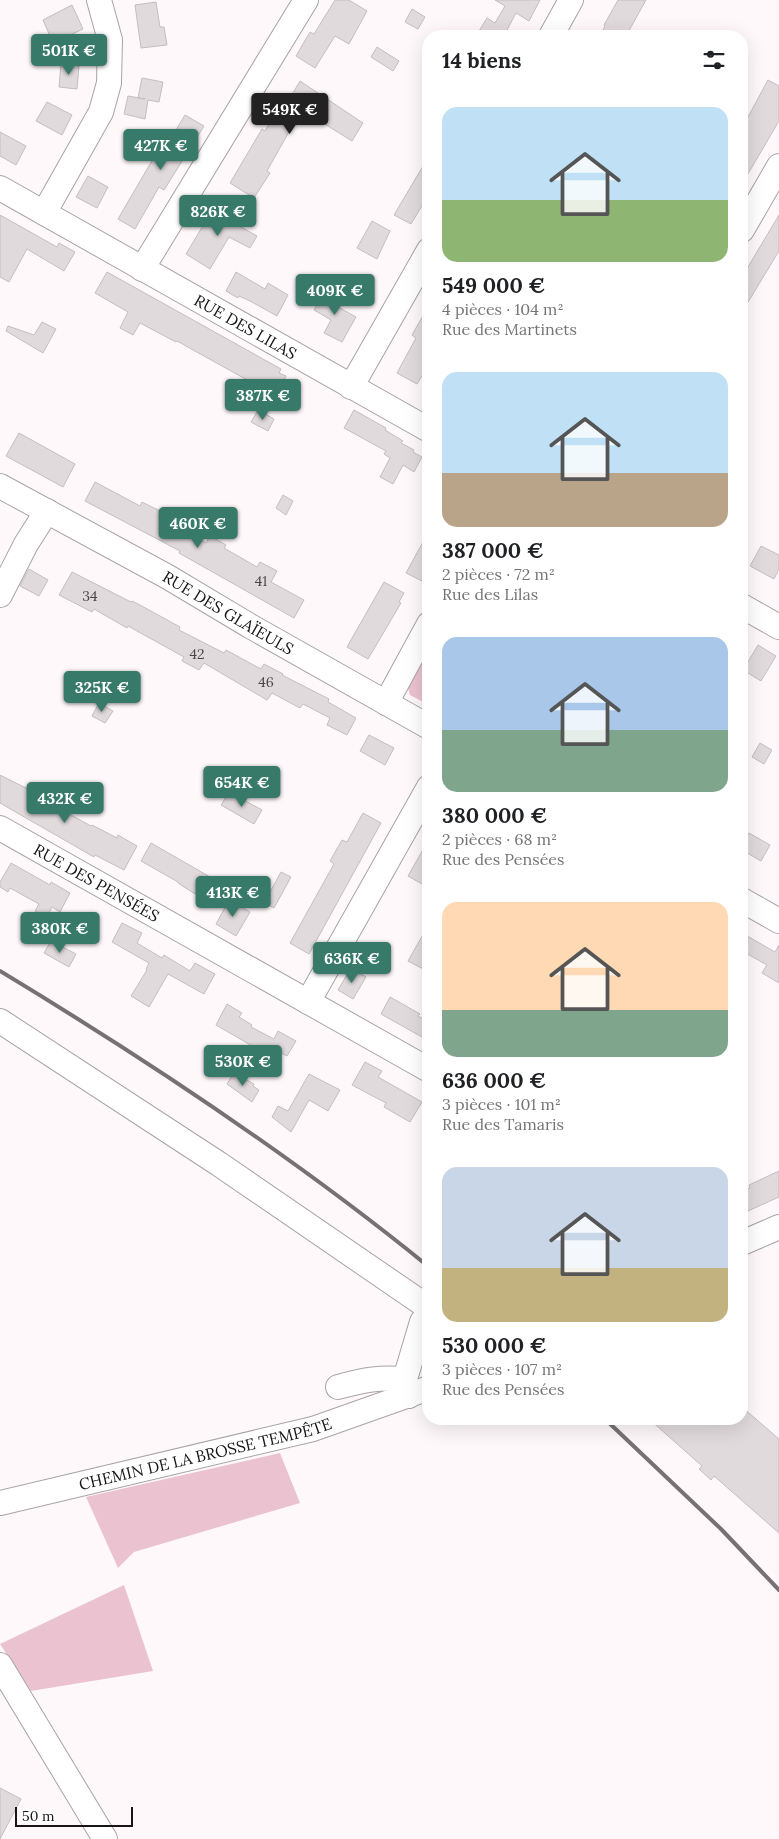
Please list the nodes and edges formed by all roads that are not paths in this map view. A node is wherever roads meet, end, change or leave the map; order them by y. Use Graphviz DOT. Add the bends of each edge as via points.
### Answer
graph roads {
  1 [pos="99,0"];
  2 [pos="306,0"];
  3 [pos="571,0"];
  4 [pos="554,30"];
  5 [pos="779,166"];
  6 [pos="0,188"];
  7 [pos="44,213"];
  8 [pos="748,220"];
  9 [pos="422,262"];
  10 [pos="142,269"];
  11 [pos="351,387"];
  12 [pos="422,426"];
  13 [pos="0,486"];
  14 [pos="47,511"];
  15 [pos="0,595"];
  16 [pos="748,609"];
  17 [pos="779,627"];
  18 [pos="422,637"];
  19 [pos="386,703"];
  20 [pos="422,723"];
  21 [pos="422,799"];
  22 [pos="0,828"];
  23 [pos="748,903"];
  24 [pos="779,921"];
  25 [pos="308,1002"];
  26 [pos="0,1021"];
  27 [pos="422,1066"];
  28 [pos="779,1226"];
  29 [pos="748,1240"];
  30 [pos="422,1303"];
  31 [pos="422,1322"];
  32 [pos="338,1387"];
  33 [pos="414,1387"];
  34 [pos="0,1503"];
  35 [pos="0,1665"];
  36 [pos="105,1839"];
  1 -- 7 [label="street" via="110,40 109,83 101,112"];
  2 -- 10 [label="street"];
  3 -- 4 [label="street"];
  5 -- 8 [label="street"];
  6 -- 7 [label="street, RUE DES LILAS"];
  7 -- 10 [label="street, RUE DES LILAS"];
  9 -- 11 [label="street"];
  10 -- 11 [label="street, RUE DES LILAS"];
  11 -- 12 [label="street, RUE DES LILAS"];
  13 -- 14 [label="street, RUE DES GLAÏEULS"];
  14 -- 15 [label="street"];
  14 -- 19 [label="street, RUE DES GLAÏEULS"];
  16 -- 17 [label="street"];
  18 -- 19 [label="street"];
  19 -- 20 [label="street, RUE DES GLAÏEULS"];
  21 -- 25 [label="street"];
  22 -- 25 [label="street, RUE DES PENSÉES"];
  23 -- 24 [label="street"];
  25 -- 27 [label="street, RUE DES PENSÉES"];
  26 -- 30 [label="street" via="219,1164"];
  28 -- 29 [label="street"];
  31 -- 33 [label="street"];
  32 -- 33 [label="street" via="380,1377"];
  33 -- 34 [label="street, CHEMIN DE LA BROSSE TEMPÊTE" via="313,1429"];
  35 -- 36 [label="street"];
}
